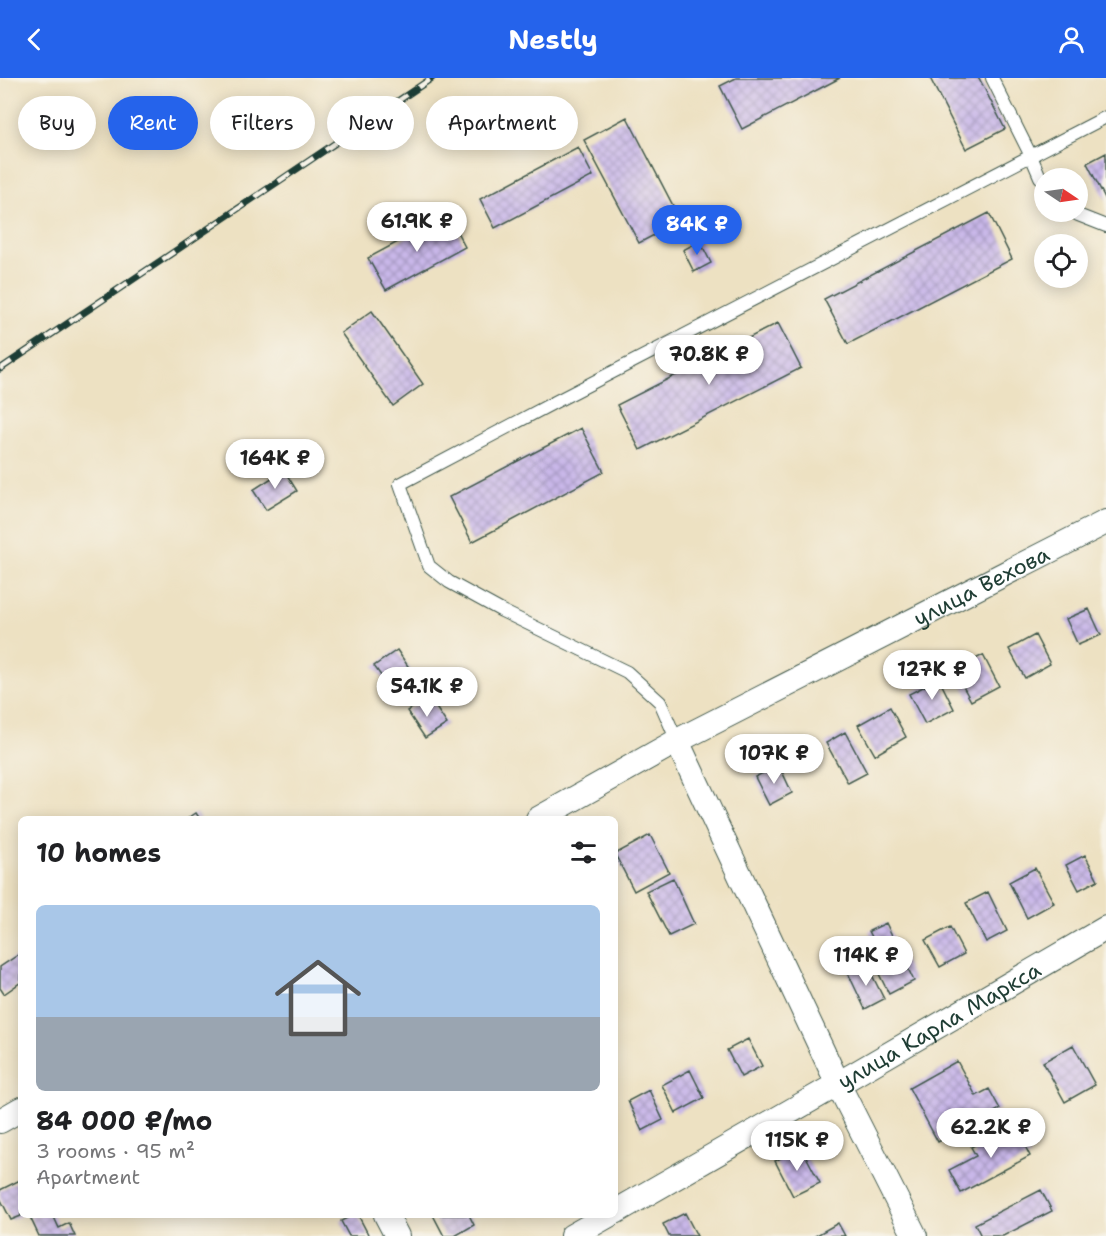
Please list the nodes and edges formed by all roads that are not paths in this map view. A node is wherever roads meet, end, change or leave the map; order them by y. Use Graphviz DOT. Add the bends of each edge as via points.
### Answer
graph roads {
  1 [pos="992,78"];
  2 [pos="1106,117"];
  3 [pos="1031,156"];
  4 [pos="1036,168"];
  5 [pos="1088,219"];
  6 [pos="1106,226"];
  7 [pos="1106,522"];
  8 [pos="677,741"];
  9 [pos="543,816"];
  10 [pos="1106,928"];
  11 [pos="838,1084"];
  12 [pos="18,1111"];
  13 [pos="0,1121"];
  14 [pos="618,1210"];
  15 [pos="388,1218"];
  16 [pos="604,1218"];
  17 [pos="397,1236"];
  18 [pos="572,1236"];
  19 [pos="915,1236"];
  1 -- 3 [label="lane"];
  2 -- 3 [label="lane"];
  3 -- 4 [label="lane"];
  3 -- 8 [label="lane" via="400,484 429,566 501,611 627,672 660,702"];
  5 -- 6 [label="lane"];
  7 -- 8 [label="street, улица Вехова"];
  8 -- 9 [label="street, улица Вехова"];
  8 -- 11 [label="street"];
  10 -- 11 [label="street, улица Карла Маркса"];
  11 -- 14 [label="street, улица Карла Маркса"];
  11 -- 19 [label="street"];
  12 -- 13 [label="street"];
  15 -- 17 [label="street"];
  16 -- 18 [label="street"];
}
